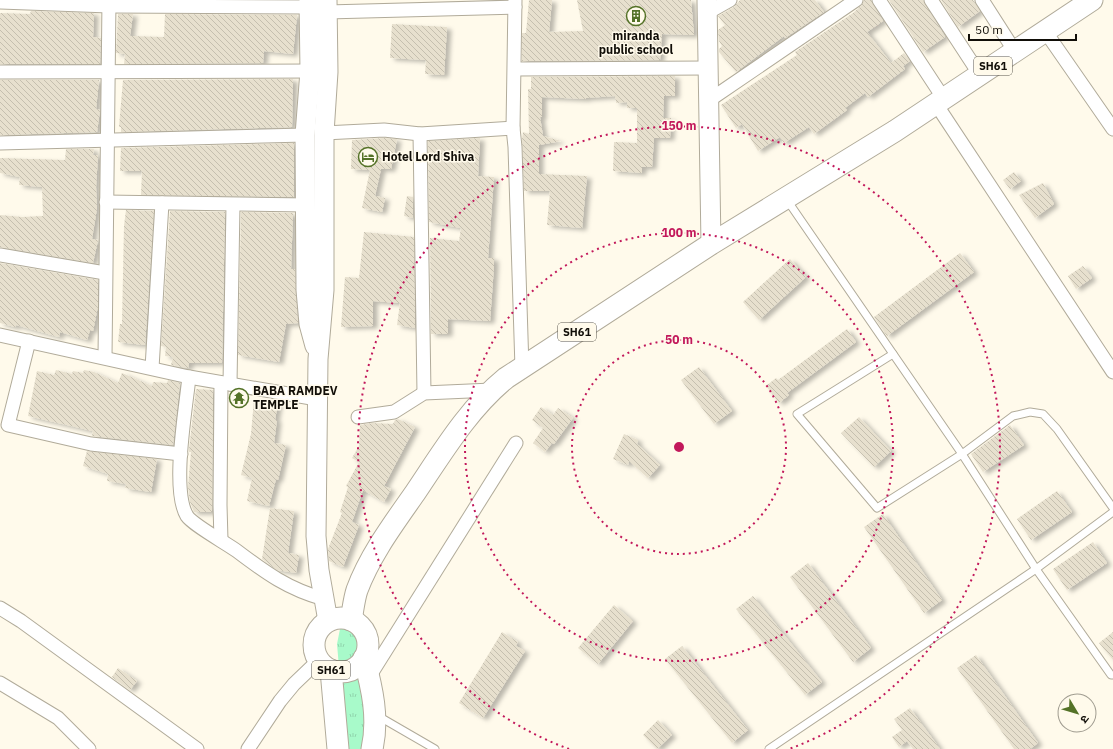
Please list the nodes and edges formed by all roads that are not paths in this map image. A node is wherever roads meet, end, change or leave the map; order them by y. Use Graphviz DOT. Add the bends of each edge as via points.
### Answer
graph roads {
  1 [pos="730,0"];
  2 [pos="856,0"];
  3 [pos="879,0"];
  4 [pos="931,0"];
  5 [pos="982,0"];
  6 [pos="1092,0"];
  7 [pos="28,1"];
  8 [pos="0,2"];
  9 [pos="109,3"];
  10 [pos="515,4"];
  11 [pos="318,5"];
  12 [pos="707,6"];
  13 [pos="1044,30"];
  14 [pos="1014,50"];
  15 [pos="708,68"];
  16 [pos="515,69"];
  17 [pos="108,70"];
  18 [pos="310,71"];
  19 [pos="0,72"];
  20 [pos="980,75"];
  21 [pos="708,101"];
  22 [pos="940,102"];
  23 [pos="513,128"];
  24 [pos="1113,129"];
  25 [pos="315,134"];
  26 [pos="420,134"];
  27 [pos="107,139"];
  28 [pos="0,143"];
  29 [pos="786,198"];
  30 [pos="106,202"];
  31 [pos="162,203"];
  32 [pos="233,205"];
  33 [pos="307,205"];
  34 [pos="711,244"];
  35 [pos="0,255"];
  36 [pos="105,273"];
  37 [pos="0,335"];
  38 [pos="29,341"];
  39 [pos="893,354"];
  40 [pos="105,357"];
  41 [pos="318,359"];
  42 [pos="152,368"];
  43 [pos="522,368"];
  44 [pos="1113,372"];
  45 [pos="189,377"];
  46 [pos="226,383"];
  47 [pos="492,390"];
  48 [pos="424,393"];
  49 [pos="317,399"];
  50 [pos="358,418"];
  51 [pos="516,443"];
  52 [pos="180,454"];
  53 [pos="962,454"];
  54 [pos="1113,508"];
  55 [pos="1113,512"];
  56 [pos="221,540"];
  57 [pos="1036,569"];
  58 [pos="324,599"];
  59 [pos="0,608"];
  60 [pos="350,620"];
  61 [pos="328,621"];
  62 [pos="325,666"];
  63 [pos="366,668"];
  64 [pos="1113,675"];
  65 [pos="2,686"];
  66 [pos="375,714"];
  67 [pos="89,749"];
  68 [pos="197,749"];
  69 [pos="248,749"];
  70 [pos="338,749"];
  71 [pos="372,749"];
  72 [pos="435,749"];
  73 [pos="769,749"];
  1 -- 12 [label="street"];
  2 -- 21 [label="street"];
  3 -- 22 [label="street"];
  4 -- 20 [label="street"];
  5 -- 14 [label="street"];
  6 -- 13 [label="main road, SH61"];
  7 -- 8 [label="street"];
  7 -- 9 [label="street"];
  9 -- 11 [label="street"];
  9 -- 17 [label="street"];
  10 -- 11 [label="street"];
  10 -- 16 [label="street"];
  11 -- 18 [label="street"];
  11 -- 25 [label="street" via="328,72"];
  12 -- 15 [label="street"];
  13 -- 14 [label="main road, SH61"];
  13 -- 24 [label="street"];
  14 -- 20 [label="main road, SH61"];
  15 -- 16 [label="street"];
  15 -- 21 [label="street"];
  16 -- 23 [label="street"];
  17 -- 18 [label="street"];
  17 -- 19 [label="street"];
  17 -- 27 [label="street"];
  18 -- 25 [label="street"];
  20 -- 22 [label="main road, SH61"];
  21 -- 34 [label="street"];
  22 -- 29 [label="main road, SH61"];
  22 -- 44 [label="street"];
  23 -- 26 [label="street"];
  23 -- 43 [label="street"];
  25 -- 26 [label="street" via="384,130"];
  25 -- 27 [label="street"];
  25 -- 33 [label="street"];
  25 -- 41 [label="street" via="324,290"];
  26 -- 48 [label="street"];
  27 -- 28 [label="street"];
  27 -- 30 [label="street"];
  29 -- 34 [label="main road, SH61"];
  29 -- 39 [label="lane"];
  30 -- 31 [label="street"];
  30 -- 36 [label="street"];
  31 -- 32 [label="street"];
  31 -- 42 [label="street"];
  32 -- 33 [label="street"];
  32 -- 46 [label="street"];
  33 -- 41 [label="street" via="306,290"];
  34 -- 43 [label="main road, SH61"];
  35 -- 36 [label="street"];
  36 -- 40 [label="street"];
  37 -- 38 [label="street"];
  38 -- 40 [label="street"];
  38 -- 52 [label="street" via="8,425 91,444"];
  39 -- 53 [label="lane"];
  39 -- 53 [label="lane" via="797,414 877,508"];
  40 -- 42 [label="street"];
  41 -- 49 [label="street"];
  42 -- 45 [label="street"];
  43 -- 47 [label="main road, SH61"];
  45 -- 46 [label="street"];
  45 -- 52 [label="street"];
  46 -- 49 [label="street"];
  46 -- 56 [label="street" via="220,505"];
  47 -- 48 [label="street"];
  47 -- 60 [label="main road, SH61" via="442,452 370,563 357,590"];
  48 -- 50 [label="street" via="394,412"];
  49 -- 58 [label="street" via="316,536"];
  51 -- 63 [label="street"];
  52 -- 56 [label="street" via="181,492 187,516"];
  53 -- 54 [label="lane" via="1014,416 1030,412 1043,414 1057,429"];
  53 -- 57 [label="lane"];
  55 -- 57 [label="lane"];
  56 -- 58 [label="street" via="269,575 302,593"];
  57 -- 64 [label="lane"];
  57 -- 73 [label="lane"];
  58 -- 61 [label="street"];
  59 -- 68 [label="street"];
  60 -- 61 [label="main road" via="335,618"];
  60 -- 63 [label="main road, SH61" via="362,629 366,636"];
  61 -- 62 [label="main road, SH61" via="314,639 315,654"];
  62 -- 63 [label="main road, SH61" via="338,672"];
  62 -- 69 [label="street" via="294,684 280,700"];
  62 -- 70 [label="main road, SH61"];
  63 -- 66 [label="main road, SH61"];
  65 -- 67 [label="street" via="58,718"];
  66 -- 71 [label="main road, SH61"];
  66 -- 72 [label="lane"];
}
